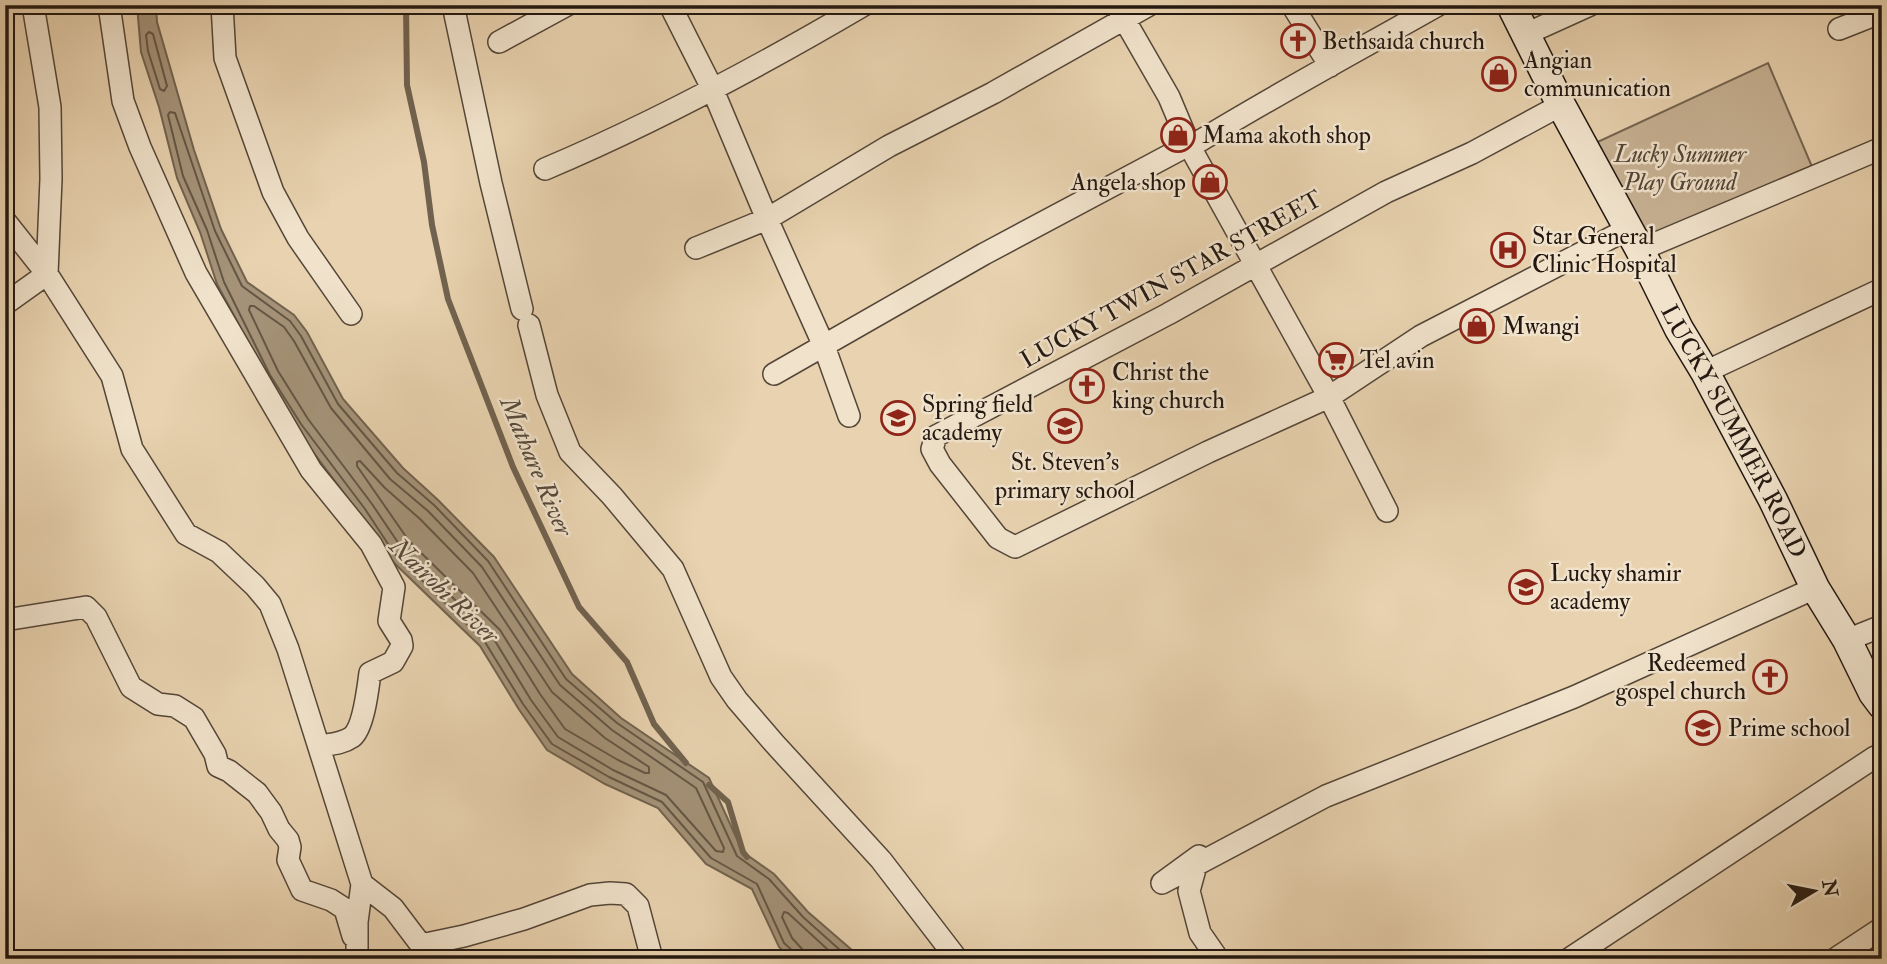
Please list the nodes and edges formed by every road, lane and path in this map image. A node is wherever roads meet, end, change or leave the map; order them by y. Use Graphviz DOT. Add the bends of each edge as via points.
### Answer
graph roads {
  1 [pos="33,5"];
  2 [pos="108,5"];
  3 [pos="222,5"];
  4 [pos="453,5"];
  5 [pos="567,5"];
  6 [pos="670,5"];
  7 [pos="864,5"];
  8 [pos="1149,5"];
  9 [pos="1292,5"];
  10 [pos="1438,5"];
  11 [pos="1511,5"];
  12 [pos="1590,5"];
  13 [pos="1119,12"];
  14 [pos="1882,12"];
  15 [pos="1839,29"];
  16 [pos="1526,34"];
  17 [pos="499,42"];
  18 [pos="1330,66"];
  19 [pos="712,88"];
  20 [pos="1561,105"];
  21 [pos="1190,147"];
  22 [pos="1882,148"];
  23 [pos="545,169"];
  24 [pos="767,219"];
  25 [pos="5,221"];
  26 [pos="1634,240"];
  27 [pos="696,248"];
  28 [pos="1254,264"];
  29 [pos="47,274"];
  30 [pos="1882,289"];
  31 [pos="5,304"];
  32 [pos="351,314"];
  33 [pos="824,346"];
  34 [pos="1705,372"];
  35 [pos="774,374"];
  36 [pos="1329,397"];
  37 [pos="849,416"];
  38 [pos="1387,511"];
  39 [pos="1815,588"];
  40 [pos="5,620"];
  41 [pos="1882,626"];
  42 [pos="1847,640"];
  43 [pos="1882,705"];
  44 [pos="319,746"];
  45 [pos="1882,757"];
  46 [pos="362,884"];
  47 [pos="1882,928"];
  48 [pos="421,945"];
  49 [pos="358,955"];
  50 [pos="446,959"];
  51 [pos="652,959"];
  52 [pos="957,959"];
  53 [pos="1218,959"];
  54 [pos="1569,959"];
  55 [pos="1835,959"];
  1 -- 29 [label="street" via="50,107"];
  2 -- 44 [label="street" via="122,101 197,273 311,470 371,544 394,587 390,621 402,646 393,662 370,673 355,734"];
  3 -- 32 [label="street" via="225,58 273,192 298,238"];
  4 -- 52 [label="street" via="525,317 547,395 570,452 673,569 721,677 737,700 881,860"];
  5 -- 17 [label="street"];
  6 -- 19 [label="street"];
  7 -- 19 [label="street"];
  8 -- 13 [label="street"];
  9 -- 18 [label="street"];
  10 -- 18 [label="street"];
  11 -- 16 [label="street, LUCKY SUMMER ROAD"];
  12 -- 16 [label="street"];
  13 -- 21 [label="street" via="1169,97"];
  13 -- 24 [label="street" via="993,93 890,146"];
  14 -- 15 [label="street"];
  16 -- 20 [label="street, LUCKY SUMMER ROAD"];
  18 -- 21 [label="street"];
  19 -- 23 [label="street"];
  19 -- 24 [label="street"];
  20 -- 26 [label="street, LUCKY SUMMER ROAD"];
  20 -- 28 [label="street, LUCKY TWIN STAR STREET"];
  21 -- 28 [label="street"];
  21 -- 33 [label="street" via="984,254"];
  22 -- 26 [label="street"];
  24 -- 27 [label="street"];
  24 -- 33 [label="street"];
  25 -- 29 [label="street"];
  26 -- 34 [label="street, LUCKY SUMMER ROAD"];
  26 -- 36 [label="street" via="1421,336"];
  28 -- 36 [label="street"];
  28 -- 36 [label="street, LUCKY TWIN STAR STREET" via="936,436 932,449 940,464 999,538 1016,547"];
  29 -- 31 [label="street"];
  29 -- 44 [label="street" via="112,376 132,449 186,534 219,552 270,604"];
  30 -- 34 [label="street"];
  33 -- 35 [label="street"];
  33 -- 37 [label="street"];
  34 -- 39 [label="street, LUCKY SUMMER ROAD"];
  36 -- 38 [label="street"];
  39 -- 42 [label="street, LUCKY SUMMER ROAD"];
  39 -- 53 [label="street" via="1574,697 1326,796 1209,858 1197,864 1185,870 1161,883 1199,856 1196,867 1189,891 1200,933"];
  40 -- 49 [label="street" via="86,607 96,617 131,687 194,718 218,766 257,793 288,840 288,860 302,890 345,909"];
  41 -- 42 [label="street"];
  42 -- 43 [label="street, LUCKY SUMMER ROAD"];
  44 -- 46 [label="street"];
  45 -- 54 [label="street" via="1875,757"];
  46 -- 48 [label="street" via="393,908"];
  46 -- 49 [label="street"];
  47 -- 55 [label="street"];
  48 -- 50 [label="street"];
  48 -- 51 [label="street" via="610,892 626,894 638,906"];
}
